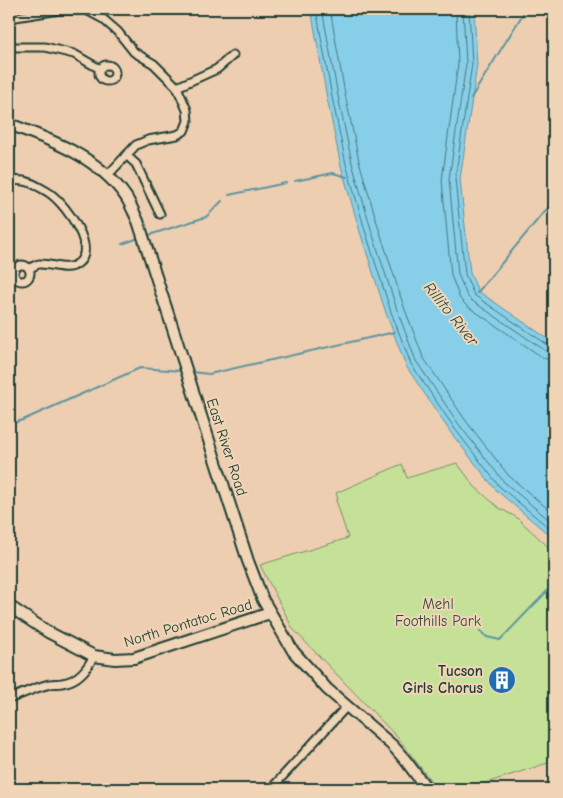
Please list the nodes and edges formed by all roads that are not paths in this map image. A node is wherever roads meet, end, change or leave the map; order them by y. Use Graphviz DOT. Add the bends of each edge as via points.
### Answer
graph roads {
  1 [pos="87,9"];
  2 [pos="9,18"];
  3 [pos="9,47"];
  4 [pos="233,54"];
  5 [pos="100,69"];
  6 [pos="177,87"];
  7 [pos="9,124"];
  8 [pos="126,155"];
  9 [pos="107,176"];
  10 [pos="9,180"];
  11 [pos="160,214"];
  12 [pos="29,269"];
  13 [pos="9,606"];
  14 [pos="270,613"];
  15 [pos="94,656"];
  16 [pos="9,699"];
  17 [pos="347,706"];
  18 [pos="271,789"];
  19 [pos="427,789"];
  1 -- 2 [label="street"];
  1 -- 6 [label="street" via="103,19 134,52 154,64"];
  3 -- 5 [label="street" via="45,47 74,54"];
  4 -- 6 [label="street" via="216,69"];
  6 -- 8 [label="street" via="187,110 188,121 184,131 148,140 136,145"];
  7 -- 9 [label="street, East River Road" via="62,146"];
  8 -- 9 [label="street"];
  8 -- 11 [label="street" via="136,164"];
  9 -- 14 [label="street, East River Road" via="125,196 138,221 248,561"];
  10 -- 12 [label="street" via="28,182 52,195 69,211 82,238 83,256 77,264 68,267 41,264"];
  13 -- 15 [label="street, North Pontatoc Road" via="48,632"];
  14 -- 15 [label="street, North Pontatoc Road" via="134,658"];
  14 -- 17 [label="street, East River Road" via="293,651"];
  15 -- 16 [label="street" via="78,678"];
  17 -- 18 [label="street"];
  17 -- 19 [label="street, East River Road" via="393,746"];
}
